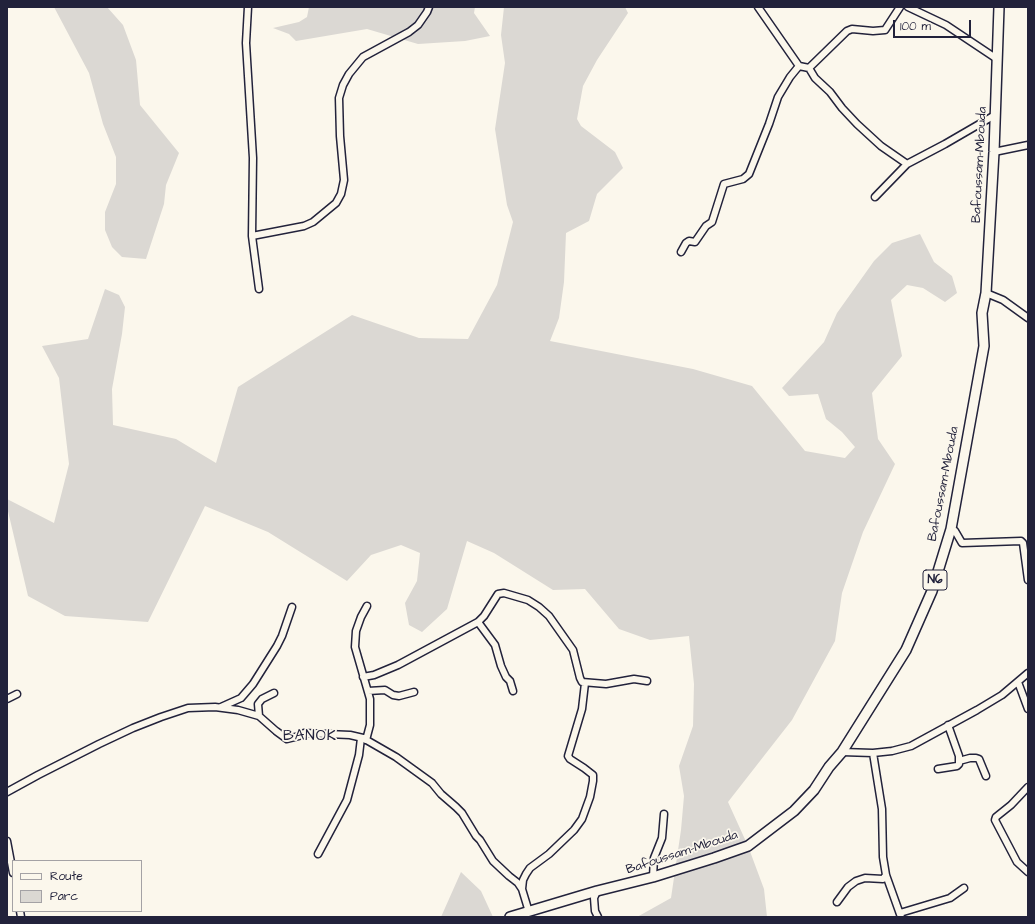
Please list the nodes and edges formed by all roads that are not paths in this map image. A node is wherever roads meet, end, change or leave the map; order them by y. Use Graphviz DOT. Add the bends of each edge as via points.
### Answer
graph roads {
  1 [pos="248,7"];
  2 [pos="429,7"];
  3 [pos="758,7"];
  4 [pos="900,7"];
  5 [pos="908,7"];
  6 [pos="999,7"];
  7 [pos="997,59"];
  8 [pos="799,66"];
  9 [pos="809,68"];
  10 [pos="995,115"];
  11 [pos="1028,145"];
  12 [pos="994,152"];
  13 [pos="907,164"];
  14 [pos="875,197"];
  15 [pos="252,236"];
  16 [pos="680,252"];
  17 [pos="259,289"];
  18 [pos="986,293"];
  19 [pos="1028,318"];
  20 [pos="951,529"];
  21 [pos="1028,580"];
  22 [pos="367,606"];
  23 [pos="292,607"];
  24 [pos="478,622"];
  25 [pos="1028,673"];
  26 [pos="363,677"];
  27 [pos="647,681"];
  28 [pos="1018,682"];
  29 [pos="585,683"];
  30 [pos="368,691"];
  31 [pos="513,691"];
  32 [pos="414,692"];
  33 [pos="274,693"];
  34 [pos="17,694"];
  35 [pos="7,699"];
  36 [pos="218,708"];
  37 [pos="1028,709"];
  38 [pos="259,716"];
  39 [pos="948,725"];
  40 [pos="363,738"];
  41 [pos="842,752"];
  42 [pos="873,753"];
  43 [pos="959,760"];
  44 [pos="938,769"];
  45 [pos="986,776"];
  46 [pos="1028,787"];
  47 [pos="7,792"];
  48 [pos="664,814"];
  49 [pos="7,841"];
  50 [pos="318,854"];
  51 [pos="12,868"];
  52 [pos="1028,872"];
  53 [pos="886,875"];
  54 [pos="654,878"];
  55 [pos="964,888"];
  56 [pos="522,889"];
  57 [pos="598,891"];
  58 [pos="837,902"];
  59 [pos="529,912"];
  60 [pos="900,915"];
  61 [pos="510,917"];
  62 [pos="598,917"];
  1 -- 15 [label="street" via="246,43 253,158"];
  2 -- 15 [label="street" via="418,25 410,32 363,57 343,85 339,98 344,180 336,203 313,222 304,226"];
  3 -- 8 [label="street"];
  4 -- 9 [label="street" via="885,30 852,29"];
  5 -- 7 [label="street" via="946,25"];
  6 -- 7 [label="highway, Bafoussam-Mbouda / N6"];
  7 -- 10 [label="highway, Bafoussam-Mbouda / N6"];
  8 -- 9 [label="street"];
  8 -- 16 [label="street" via="778,97 749,174 743,179 724,184 712,222 695,242 689,241"];
  9 -- 13 [label="street" via="857,124 881,146"];
  10 -- 12 [label="highway, Bafoussam-Mbouda / N6"];
  10 -- 13 [label="street"];
  11 -- 12 [label="street"];
  12 -- 18 [label="highway, Bafoussam-Mbouda / N6"];
  13 -- 14 [label="street"];
  15 -- 17 [label="street"];
  18 -- 19 [label="street" via="1003,300"];
  18 -- 20 [label="highway, Bafoussam-Mbouda / N6" via="982,313 984,346"];
  20 -- 21 [label="street" via="962,543 1020,541 1023,543"];
  20 -- 41 [label="highway, Bafoussam-Mbouda / N6" via="932,591 906,650"];
  22 -- 26 [label="street" via="356,631 355,647"];
  23 -- 36 [label="street" via="277,646 253,684 241,698"];
  24 -- 26 [label="street" via="391,668"];
  24 -- 29 [label="street" via="498,594 512,594 528,600 555,622 572,650 580,678"];
  24 -- 31 [label="street" via="495,645 501,666"];
  25 -- 28 [label="street"];
  26 -- 30 [label="street"];
  27 -- 29 [label="street" via="634,679 606,684"];
  28 -- 37 [label="street"];
  28 -- 39 [label="street" via="996,699"];
  29 -- 56 [label="street" via="582,709 568,756 593,775 588,805 574,830 530,868 523,880"];
  30 -- 32 [label="street" via="385,690 399,696"];
  30 -- 40 [label="street" via="370,725"];
  33 -- 38 [label="street" via="258,704"];
  34 -- 35 [label="street"];
  36 -- 38 [label="street"];
  36 -- 47 [label="street" via="188,708 149,721"];
  38 -- 40 [label="street" via="287,739 304,733 343,734"];
  39 -- 42 [label="street" via="911,746"];
  39 -- 43 [label="street"];
  40 -- 50 [label="street" via="347,800"];
  40 -- 56 [label="street" via="396,757 432,783 462,813 493,861"];
  41 -- 42 [label="street"];
  41 -- 54 [label="highway, Bafoussam-Mbouda / N6" via="814,790 794,811 748,846"];
  42 -- 53 [label="street" via="882,809"];
  43 -- 44 [label="street" via="956,766"];
  43 -- 45 [label="street" via="979,759"];
  46 -- 52 [label="street" via="994,820 1017,862"];
  48 -- 54 [label="street" via="662,838 654,858"];
  49 -- 51 [label="street"];
  53 -- 58 [label="street" via="883,878 856,881"];
  53 -- 60 [label="street"];
  54 -- 57 [label="highway, Bafoussam-Mbouda / N6"];
  55 -- 60 [label="street" via="950,898"];
  56 -- 59 [label="street"];
  57 -- 59 [label="highway, Bafoussam-Mbouda / N6"];
  57 -- 62 [label="street" via="594,898"];
  59 -- 61 [label="highway, Bafoussam-Mbouda / N6"];
}
